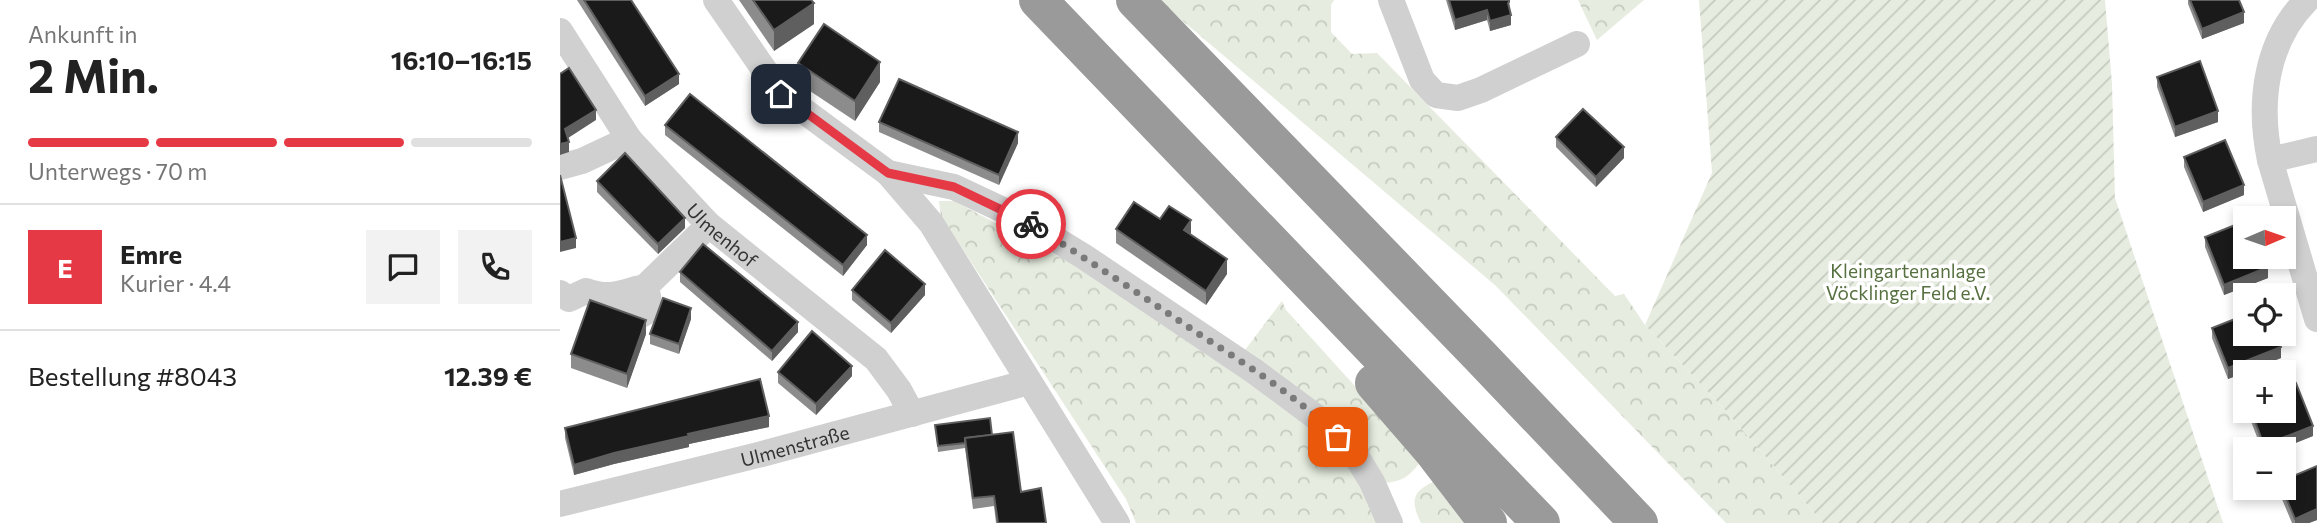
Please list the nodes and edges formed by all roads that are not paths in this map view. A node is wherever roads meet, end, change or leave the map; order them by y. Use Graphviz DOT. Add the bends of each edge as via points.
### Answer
graph roads {
  1 [pos="716,0"];
  2 [pos="1038,0"];
  3 [pos="1135,0"];
  4 [pos="1391,0"];
  5 [pos="2295,6"];
  6 [pos="560,31"];
  7 [pos="1577,44"];
  8 [pos="629,139"];
  9 [pos="2317,149"];
  10 [pos="2270,160"];
  11 [pos="560,167"];
  12 [pos="888,173"];
  13 [pos="709,225"];
  14 [pos="1296,265"];
  15 [pos="563,303"];
  16 [pos="2317,318"];
  17 [pos="1029,382"];
  18 [pos="912,414"];
  19 [pos="560,504"];
  20 [pos="1117,523"];
  21 [pos="1390,523"];
  22 [pos="1488,523"];
  23 [pos="1541,523"];
  24 [pos="1639,523"];
  1 -- 12 [label="street" via="781,94"];
  2 -- 14 [label="highway"];
  3 -- 24 [label="highway"];
  4 -- 7 [label="street" via="1422,80 1435,94 1458,98 1481,90"];
  5 -- 10 [label="street" via="2276,48 2266,87 2264,122"];
  6 -- 8 [label="street, Ulmenhof"];
  8 -- 11 [label="street"];
  8 -- 13 [label="street, Ulmenhof"];
  9 -- 10 [label="street"];
  10 -- 16 [label="street"];
  12 -- 17 [label="street" via="931,223"];
  12 -- 21 [label="street" via="954,187 1024,220 1254,371 1316,416 1349,447 1372,482"];
  13 -- 15 [label="street" via="645,287 600,296 586,291"];
  13 -- 18 [label="street, Ulmenhof" via="876,359"];
  14 -- 22 [label="highway" via="1344,348"];
  14 -- 23 [label="highway"];
  17 -- 18 [label="street, Ulmenstraße"];
  17 -- 20 [label="street"];
  18 -- 19 [label="street, Ulmenstraße"];
}
